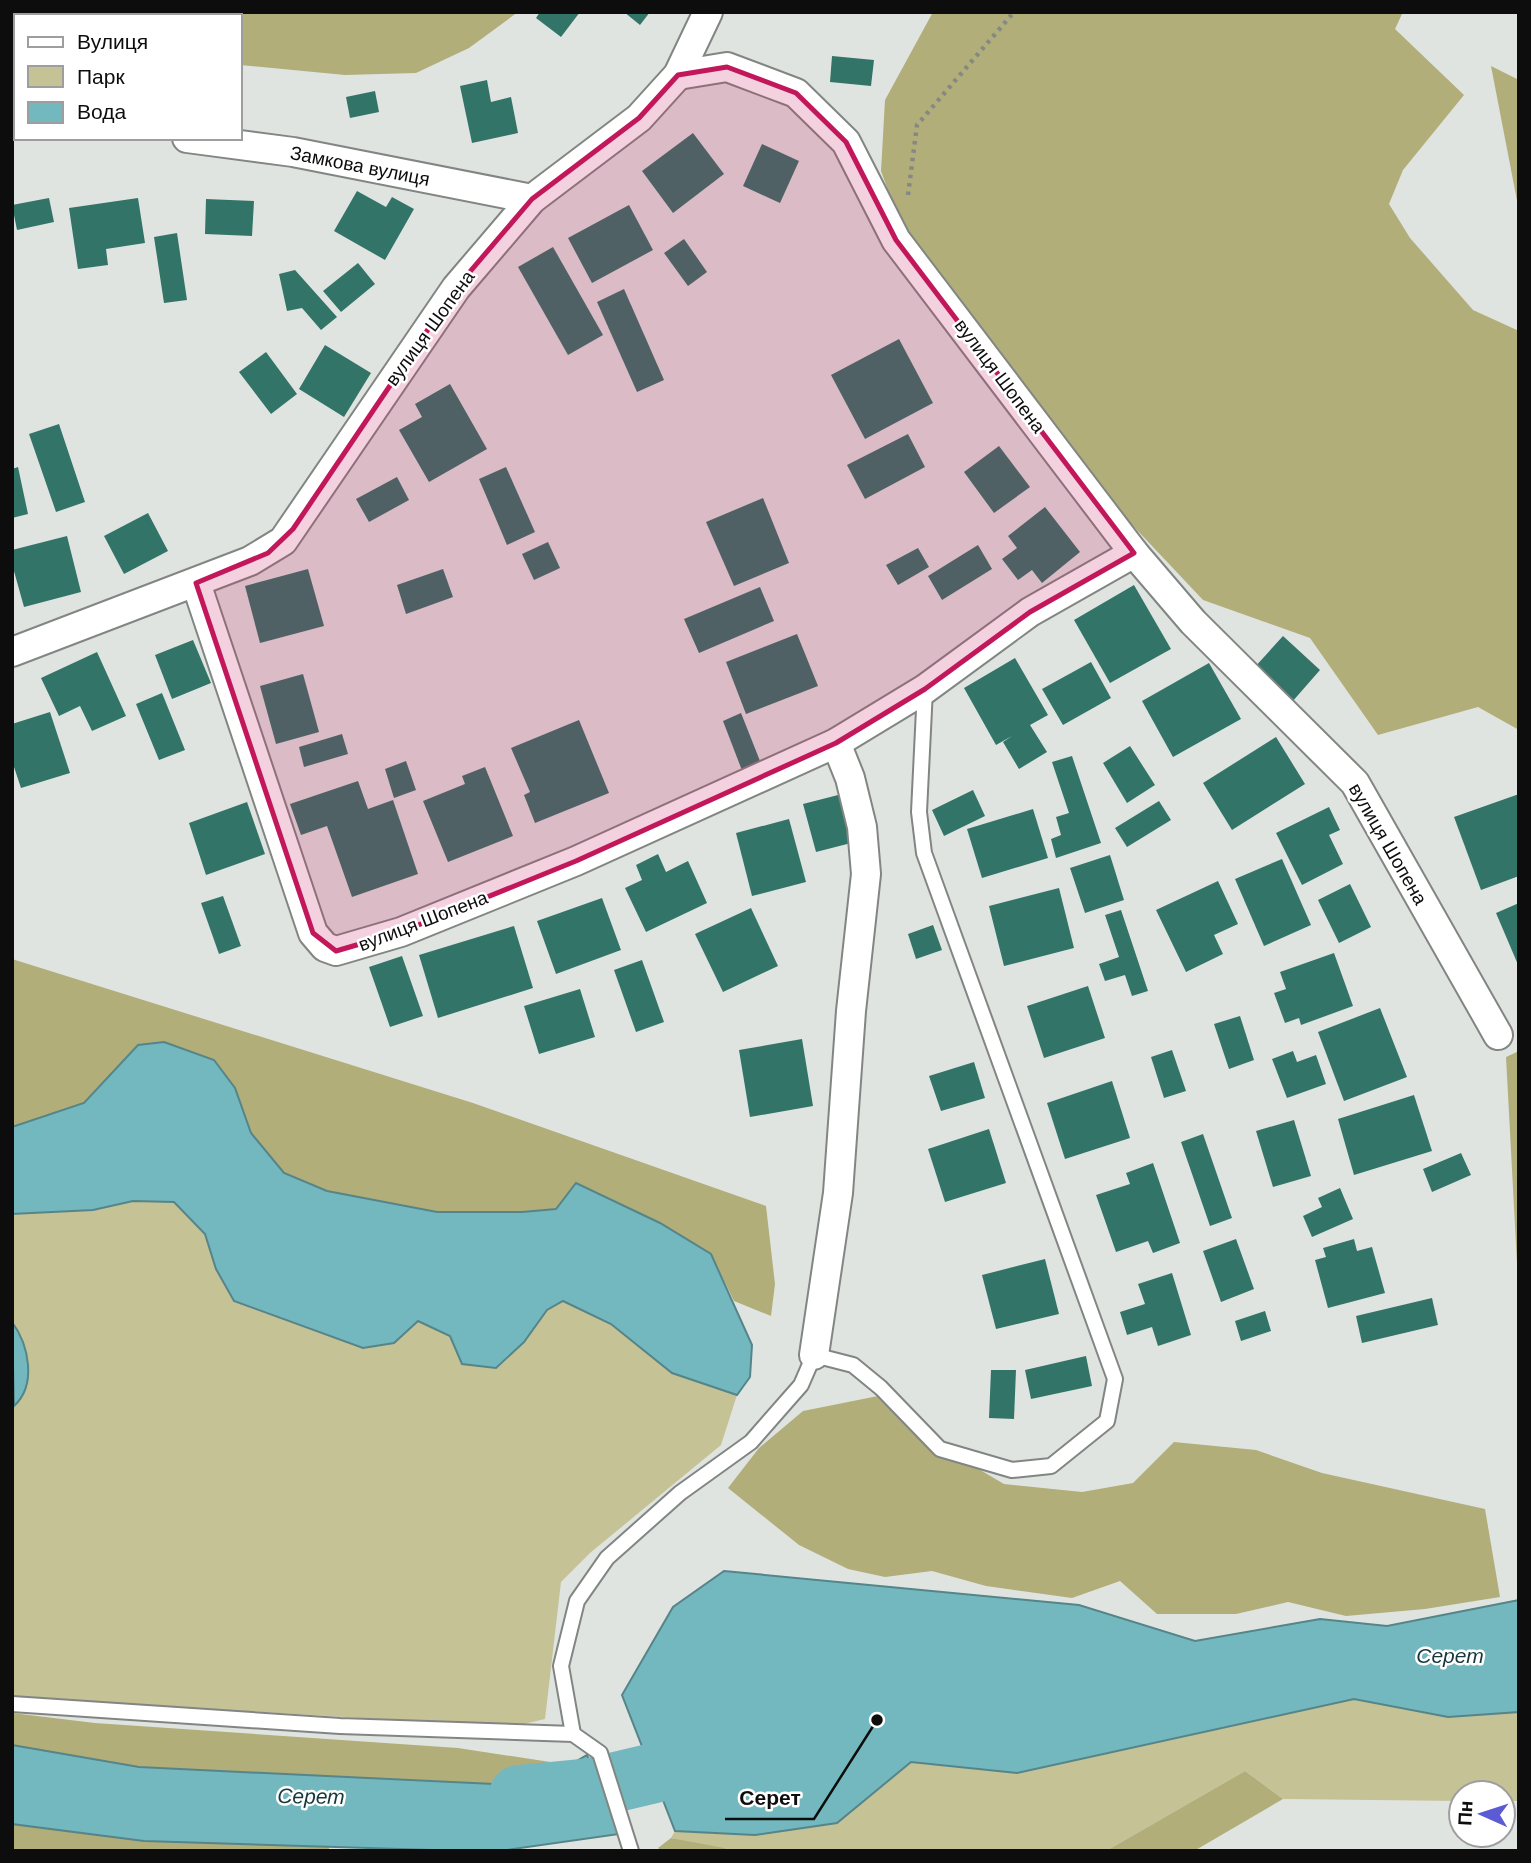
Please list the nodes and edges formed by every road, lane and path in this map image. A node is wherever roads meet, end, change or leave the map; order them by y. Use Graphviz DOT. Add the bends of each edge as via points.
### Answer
graph roads {
  1 [pos="708,12"];
  2 [pos="1014,12"];
  3 [pos="678,75"];
  4 [pos="202,140"];
  5 [pos="532,199"];
  6 [pos="896,240"];
  7 [pos="1134,553"];
  8 [pos="196,583"];
  9 [pos="12,652"];
  10 [pos="925,689"];
  11 [pos="836,743"];
  12 [pos="1498,1035"];
  13 [pos="814,1355"];
  14 [pos="12,1704"];
  15 [pos="573,1734"];
  16 [pos="631,1851"];
  1 -- 3 [label="street, вулиця Шопена"];
  2 -- 6 [label="path" via="917,125"];
  3 -- 5 [label="street, вулиця Шопена" via="639,118"];
  3 -- 6 [label="street, вулиця Шопена" via="727,67 796,93 846,142"];
  4 -- 5 [label="street, Замкова вулиця" via="293,152"];
  5 -- 8 [label="street, вулиця Шопена" via="456,288 293,530 268,553"];
  6 -- 7 [label="street, вулиця Шопена"];
  7 -- 10 [label="street, вулиця Шопена" via="1030,612"];
  7 -- 12 [label="street, вулиця Шопена" via="1193,622 1355,783"];
  8 -- 9 [label="street, вулиця Шопена"];
  8 -- 11 [label="street, вулиця Шопена" via="294,883 313,933 335,951 401,932 576,861"];
  10 -- 11 [label="street, вулиця Шопена"];
  10 -- 13 [label="lane" via="919,812 924,853 1115,1379 1107,1421 1051,1466 1012,1470 940,1450 853,1365"];
  11 -- 13 [label="street" via="862,827 866,874 838,1193"];
  13 -- 15 [label="lane" via="801,1385 751,1442 680,1493 607,1558 577,1601 561,1666"];
  14 -- 15 [label="lane" via="340,1726"];
  15 -- 16 [label="lane" via="600,1753"];
}
